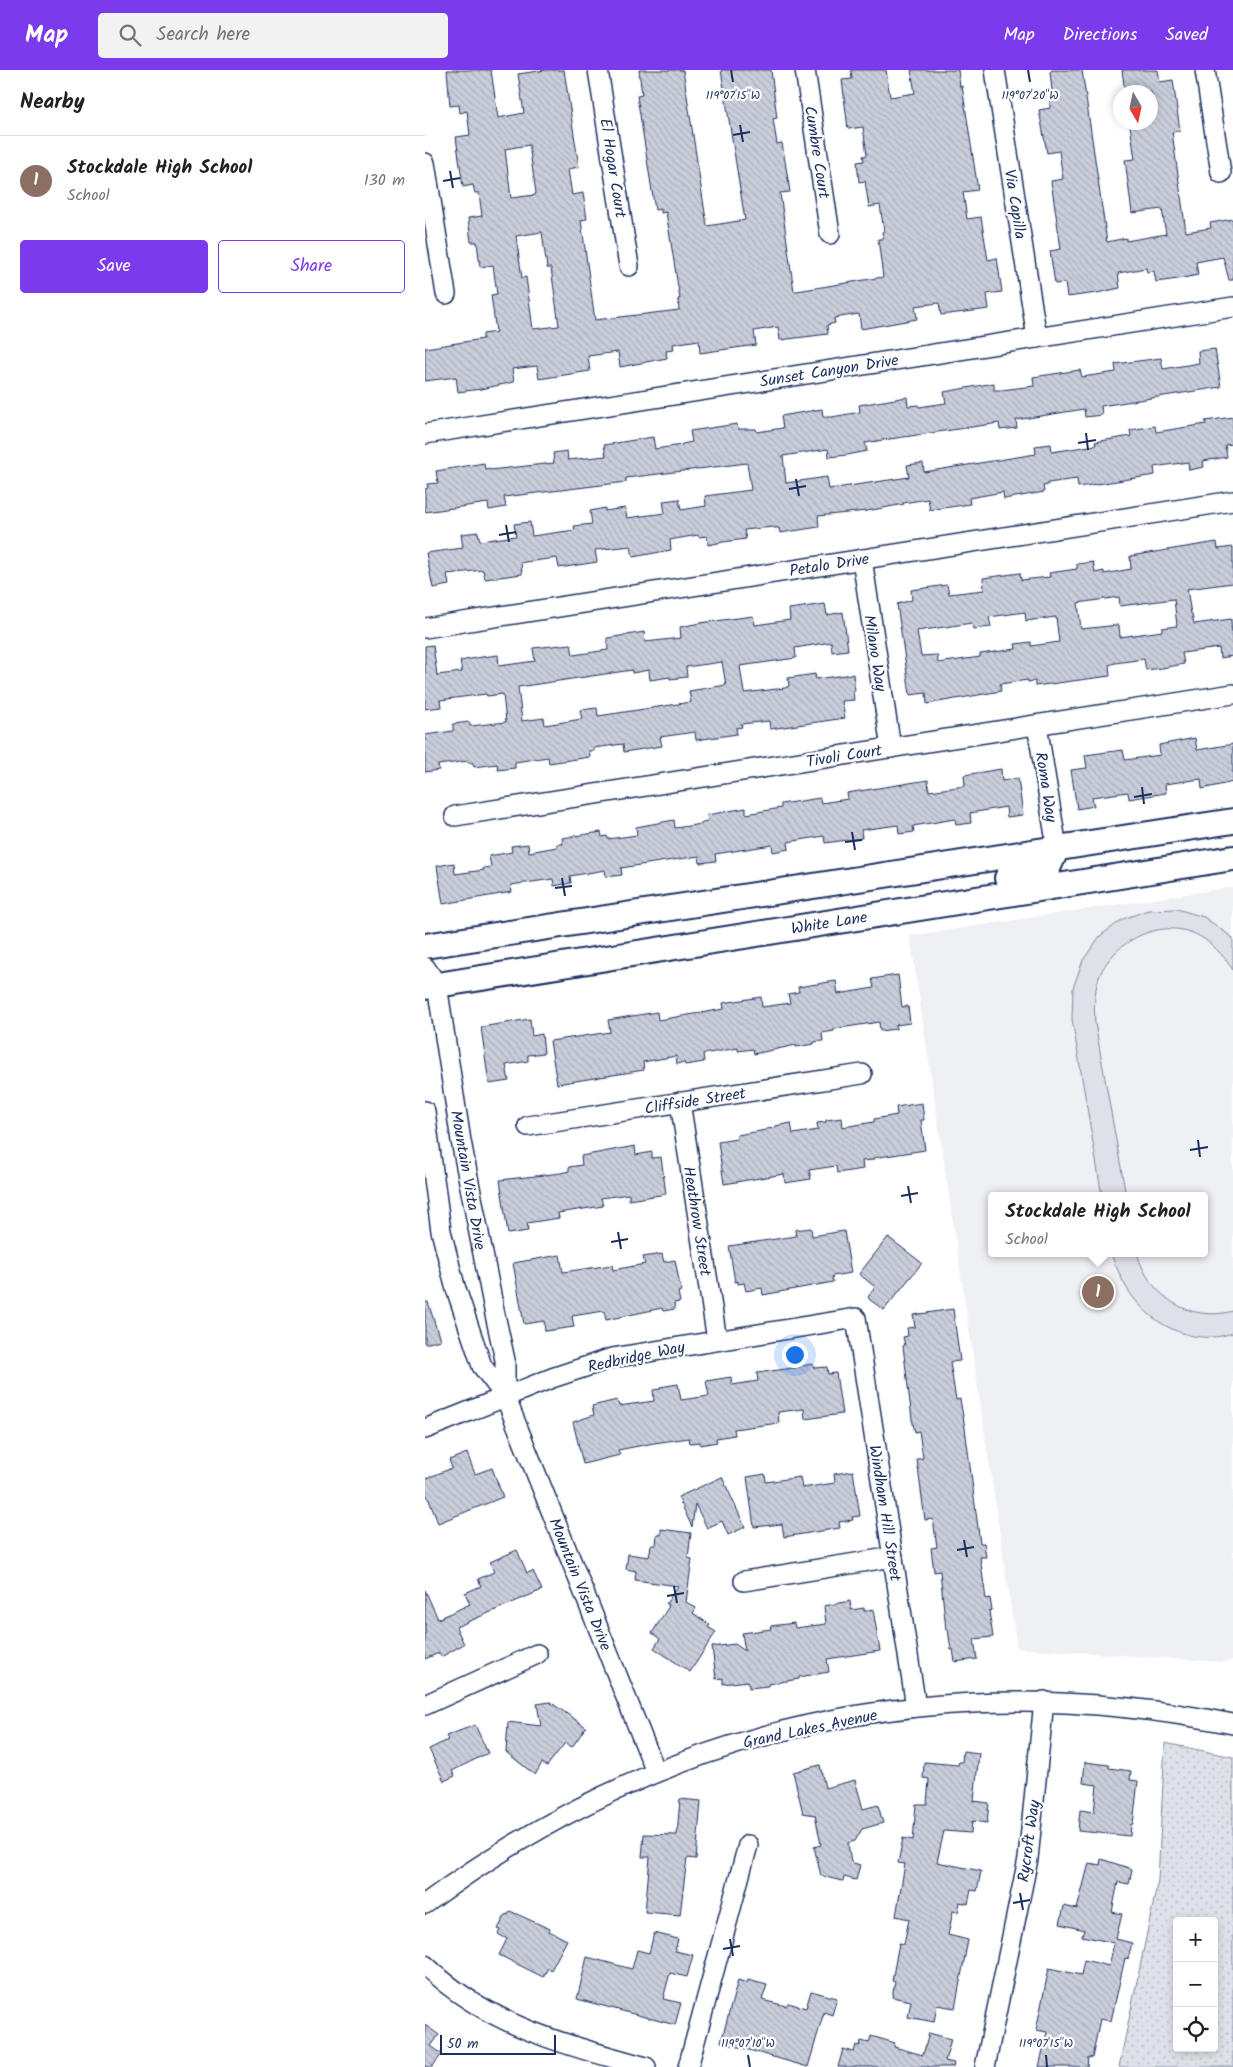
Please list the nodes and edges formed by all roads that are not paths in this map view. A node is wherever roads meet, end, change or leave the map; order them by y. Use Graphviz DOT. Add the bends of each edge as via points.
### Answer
graph roads {
  1 [pos="598,70"];
  2 [pos="805,70"];
  3 [pos="995,70"];
  4 [pos="1205,70"];
  5 [pos="425,163"];
  6 [pos="1221,173"];
  7 [pos="830,234"];
  8 [pos="629,266"];
  9 [pos="446,294"];
  10 [pos="1233,307"];
  11 [pos="1037,338"];
  12 [pos="425,434"];
  13 [pos="1233,501"];
  14 [pos="862,559"];
  15 [pos="425,628"];
  16 [pos="1233,694"];
  17 [pos="1037,725"];
  18 [pos="891,748"];
  19 [pos="455,816"];
  20 [pos="1233,821"];
  21 [pos="1057,848"];
  22 [pos="1233,858"];
  23 [pos="969,900"];
  24 [pos="425,946"];
  25 [pos="429,979"];
  26 [pos="862,1074"];
  27 [pos="680,1102"];
  28 [pos="425,1110"];
  29 [pos="528,1126"];
  30 [pos="856,1318"];
  31 [pos="717,1340"];
  32 [pos="505,1396"];
  33 [pos="425,1429"];
  34 [pos="893,1557"];
  35 [pos="743,1581"];
  36 [pos="537,1654"];
  37 [pos="1044,1701"];
  38 [pos="425,1705"];
  39 [pos="916,1707"];
  40 [pos="1233,1724"];
  41 [pos="656,1772"];
  42 [pos="748,1846"];
  43 [pos="425,1904"];
  44 [pos="425,1964"];
  45 [pos="646,2067"];
  46 [pos="688,2067"];
  47 [pos="985,2067"];
  1 -- 8 [label="street, El Hogar Court"];
  2 -- 7 [label="street, Cumbre Court"];
  3 -- 11 [label="street, Via Capilla"];
  4 -- 6 [label="street"];
  5 -- 9 [label="street"];
  10 -- 11 [label="street, Sunset Canyon Drive"];
  11 -- 12 [label="street, Sunset Canyon Drive"];
  13 -- 14 [label="street, Petalo Drive"];
  14 -- 15 [label="street, Petalo Drive"];
  14 -- 18 [label="street, Milano Way"];
  16 -- 17 [label="street, Tivoli Court"];
  17 -- 18 [label="street, Tivoli Court"];
  17 -- 21 [label="street, Roma Way"];
  18 -- 19 [label="street, Tivoli Court"];
  20 -- 21 [label="main road"];
  21 -- 23 [label="main road" via="1048,868 983,882"];
  21 -- 24 [label="main road"];
  22 -- 23 [label="main road, White Lane"];
  23 -- 25 [label="main road, White Lane"];
  25 -- 32 [label="street, Mountain Vista Drive" via="505,1360"];
  26 -- 27 [label="street, Cliffside Street"];
  27 -- 29 [label="street, Cliffside Street"];
  27 -- 31 [label="street, Heathrow Street"];
  28 -- 32 [label="street, Mountain Vista Drive" via="441,1231 455,1286 482,1366"];
  30 -- 31 [label="street, Redbridge Way"];
  30 -- 34 [label="street, Windham Hill Street"];
  31 -- 32 [label="street, Redbridge Way" via="612,1358"];
  32 -- 33 [label="street, Redbridge Way"];
  32 -- 41 [label="street, Mountain Vista Drive"];
  34 -- 35 [label="street"];
  34 -- 39 [label="street, Windham Hill Street"];
  36 -- 38 [label="street"];
  37 -- 39 [label="street, Grand Lakes Avenue"];
  37 -- 40 [label="street, Grand Lakes Avenue" via="1129,1707"];
  37 -- 47 [label="street, Rycroft Way" via="1028,1859"];
  39 -- 41 [label="street, Grand Lakes Avenue" via="854,1715 787,1730"];
  41 -- 43 [label="street, Grand Lakes Avenue" via="547,1824"];
  42 -- 46 [label="street"];
  44 -- 45 [label="street" via="461,1994 520,2028 555,2042"];
}
